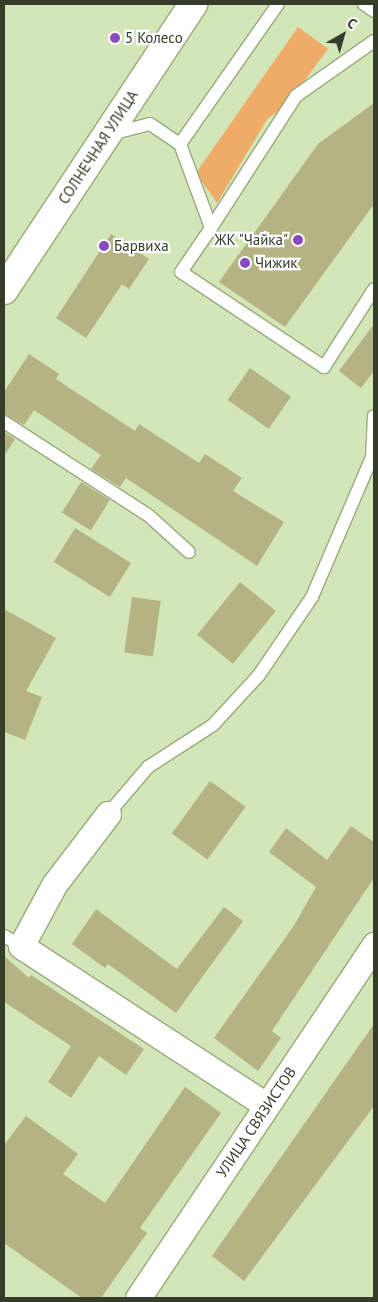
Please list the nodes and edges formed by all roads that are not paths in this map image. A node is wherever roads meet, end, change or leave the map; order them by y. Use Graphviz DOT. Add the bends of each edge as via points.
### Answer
graph roads {
  1 [pos="193,4"];
  2 [pos="278,4"];
  3 [pos="364,4"];
  4 [pos="374,11"];
  5 [pos="374,41"];
  6 [pos="106,135"];
  7 [pos="180,144"];
  8 [pos="211,228"];
  9 [pos="374,289"];
  10 [pos="4,290"];
  11 [pos="374,416"];
  12 [pos="4,422"];
  13 [pos="189,552"];
  14 [pos="108,814"];
  15 [pos="12,941"];
  16 [pos="374,946"];
  17 [pos="266,1105"];
  18 [pos="138,1298"];
  1 -- 6 [label="main road, СОЛНЕЧНАЯ УЛИЦА"];
  2 -- 7 [label="lane"];
  3 -- 4 [label="lane"];
  5 -- 8 [label="lane" via="296,96"];
  6 -- 7 [label="lane" via="150,124"];
  6 -- 10 [label="main road, СОЛНЕЧНАЯ УЛИЦА"];
  7 -- 8 [label="lane"];
  8 -- 9 [label="lane" via="181,272 324,367"];
  11 -- 14 [label="lane" via="372,457 312,596 259,675 212,725 148,767"];
  12 -- 13 [label="lane" via="148,515"];
  14 -- 15 [label="street"];
  15 -- 17 [label="street"];
  16 -- 17 [label="street, УЛИЦА СВЯЗИСТОВ"];
  17 -- 18 [label="street, УЛИЦА СВЯЗИСТОВ"];
}
